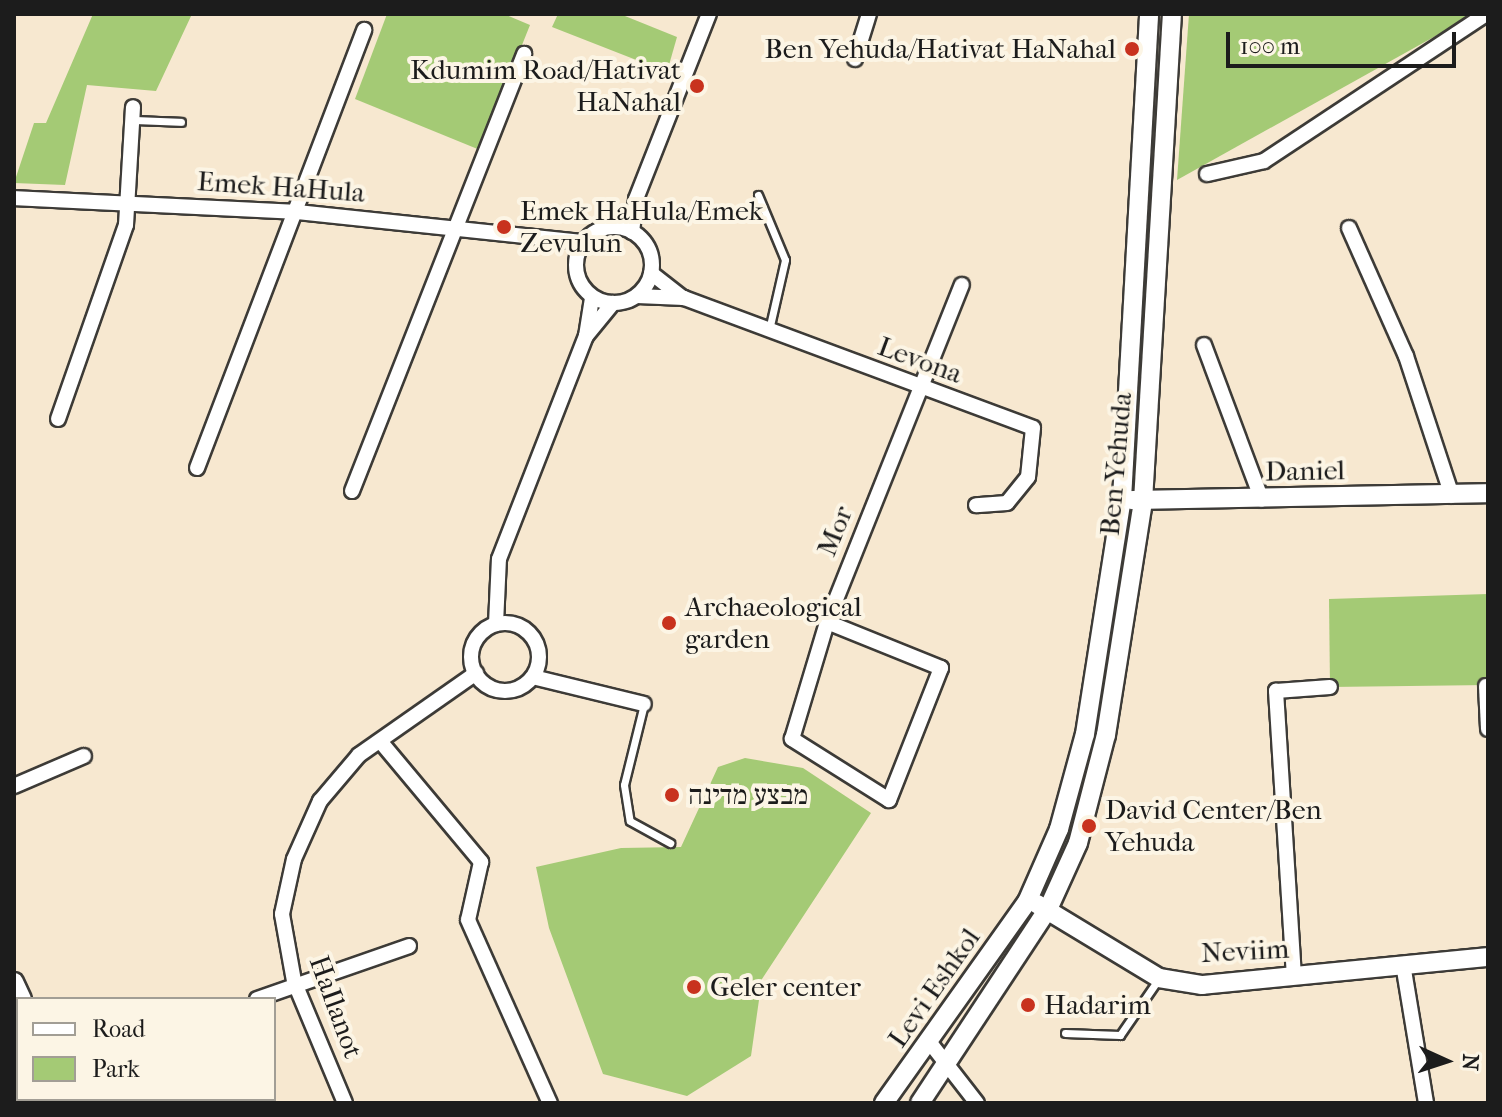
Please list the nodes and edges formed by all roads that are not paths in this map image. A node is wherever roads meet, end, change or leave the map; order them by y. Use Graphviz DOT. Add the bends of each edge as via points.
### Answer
graph roads {
  1 [pos="709,14"];
  2 [pos="869,14"];
  3 [pos="1149,14"];
  4 [pos="1172,14"];
  5 [pos="1486,14"];
  6 [pos="364,30"];
  7 [pos="524,54"];
  8 [pos="855,59"];
  9 [pos="133,113"];
  10 [pos="181,122"];
  11 [pos="1207,174"];
  12 [pos="758,195"];
  13 [pos="14,198"];
  14 [pos="636,199"];
  15 [pos="127,205"];
  16 [pos="297,212"];
  17 [pos="456,227"];
  18 [pos="612,227"];
  19 [pos="1349,228"];
  20 [pos="632,232"];
  21 [pos="544,242"];
  22 [pos="584,242"];
  23 [pos="576,262"];
  24 [pos="651,273"];
  25 [pos="962,285"];
  26 [pos="637,296"];
  27 [pos="592,297"];
  28 [pos="684,298"];
  29 [pos="613,303"];
  30 [pos="768,332"];
  31 [pos="586,336"];
  32 [pos="1204,345"];
  33 [pos="920,389"];
  34 [pos="58,419"];
  35 [pos="197,468"];
  36 [pos="352,491"];
  37 [pos="1488,493"];
  38 [pos="1452,496"];
  39 [pos="1122,499"];
  40 [pos="1262,500"];
  41 [pos="1143,501"];
  42 [pos="976,505"];
  43 [pos="827,622"];
  44 [pos="496,624"];
  45 [pos="476,673"];
  46 [pos="533,677"];
  47 [pos="1486,686"];
  48 [pos="1330,687"];
  49 [pos="644,704"];
  50 [pos="1488,729"];
  51 [pos="380,741"];
  52 [pos="84,756"];
  53 [pos="14,786"];
  54 [pos="670,843"];
  55 [pos="1027,902"];
  56 [pos="1049,907"];
  57 [pos="409,946"];
  58 [pos="1488,957"];
  59 [pos="1403,964"];
  60 [pos="1294,977"];
  61 [pos="1159,978"];
  62 [pos="294,981"];
  63 [pos="261,997"];
  64 [pos="1065,1033"];
  65 [pos="931,1044"];
  66 [pos="949,1066"];
  67 [pos="345,1103"];
  68 [pos="550,1103"];
  69 [pos="884,1103"];
  70 [pos="920,1103"];
  71 [pos="977,1103"];
  72 [pos="1426,1103"];
  1 -- 14 [label="street"];
  2 -- 8 [label="street"];
  3 -- 39 [label="street, Ben Yehuda"];
  4 -- 41 [label="street, Ben Yehuda"];
  5 -- 11 [label="street" via="1264,161"];
  6 -- 16 [label="street"];
  7 -- 17 [label="street"];
  9 -- 10 [label="lane"];
  9 -- 15 [label="street"];
  12 -- 30 [label="lane" via="785,260"];
  13 -- 15 [label="street, Emek HaHula"];
  14 -- 18 [label="street"];
  14 -- 20 [label="street"];
  15 -- 16 [label="street, Emek HaHula"];
  15 -- 34 [label="street"];
  16 -- 17 [label="street, Emek HaHula"];
  16 -- 35 [label="street"];
  17 -- 21 [label="street, Emek HaHula"];
  17 -- 36 [label="street"];
  18 -- 20 [label="street"];
  18 -- 22 [label="street"];
  19 -- 38 [label="street" via="1406,356"];
  20 -- 24 [label="street" via="648,249"];
  21 -- 22 [label="street, Emek HaHula"];
  21 -- 23 [label="street, Emek HaHula"];
  22 -- 23 [label="street"];
  23 -- 27 [label="street"];
  24 -- 26 [label="street"];
  24 -- 28 [label="street, Levona"];
  25 -- 33 [label="street, Mor"];
  26 -- 28 [label="street, Levona"];
  26 -- 29 [label="street"];
  27 -- 29 [label="street"];
  27 -- 31 [label="street"];
  28 -- 30 [label="street, Levona"];
  29 -- 31 [label="street"];
  30 -- 33 [label="street, Levona"];
  31 -- 44 [label="street" via="499,559"];
  32 -- 40 [label="street"];
  33 -- 42 [label="street, Levona" via="1033,428 1028,477 1007,503"];
  33 -- 43 [label="street, Mor"];
  37 -- 38 [label="street, Daniel"];
  38 -- 40 [label="street, Daniel"];
  39 -- 41 [label="street, Daniel"];
  39 -- 55 [label="street, Ben Yehuda" via="1085,734 1059,829"];
  40 -- 41 [label="street, Daniel"];
  41 -- 56 [label="street, Ben Yehuda" via="1106,735 1078,843"];
  43 -- 43 [label="street, Mor" via="792,739 889,800 941,668"];
  44 -- 45 [label="street" via="475,643"];
  44 -- 46 [label="street" via="532,636 539,654"];
  45 -- 46 [label="street" via="503,691"];
  45 -- 51 [label="street, HaIlanot"];
  46 -- 49 [label="street"];
  47 -- 50 [label="street"];
  48 -- 60 [label="street" via="1276,691"];
  49 -- 54 [label="lane" via="624,785 630,821"];
  51 -- 62 [label="street, HaIlanot" via="320,801 294,859 282,914"];
  51 -- 68 [label="street" via="481,862 468,920"];
  52 -- 53 [label="street"];
  55 -- 56 [label="street, Neviim"];
  55 -- 65 [label="street, Levi Eshkol"];
  56 -- 61 [label="street, Neviim"];
  56 -- 66 [label="street, Levi Eshkol"];
  57 -- 62 [label="street"];
  58 -- 59 [label="street, Neviim"];
  59 -- 60 [label="street, Neviim"];
  59 -- 72 [label="street"];
  60 -- 61 [label="street, Neviim" via="1202,985"];
  61 -- 64 [label="lane" via="1120,1035"];
  62 -- 63 [label="street"];
  62 -- 67 [label="street, HaIlanot"];
  65 -- 66 [label="street"];
  65 -- 69 [label="street, Levi Eshkol"];
  66 -- 70 [label="street, Levi Eshkol"];
  66 -- 71 [label="street"];
}
